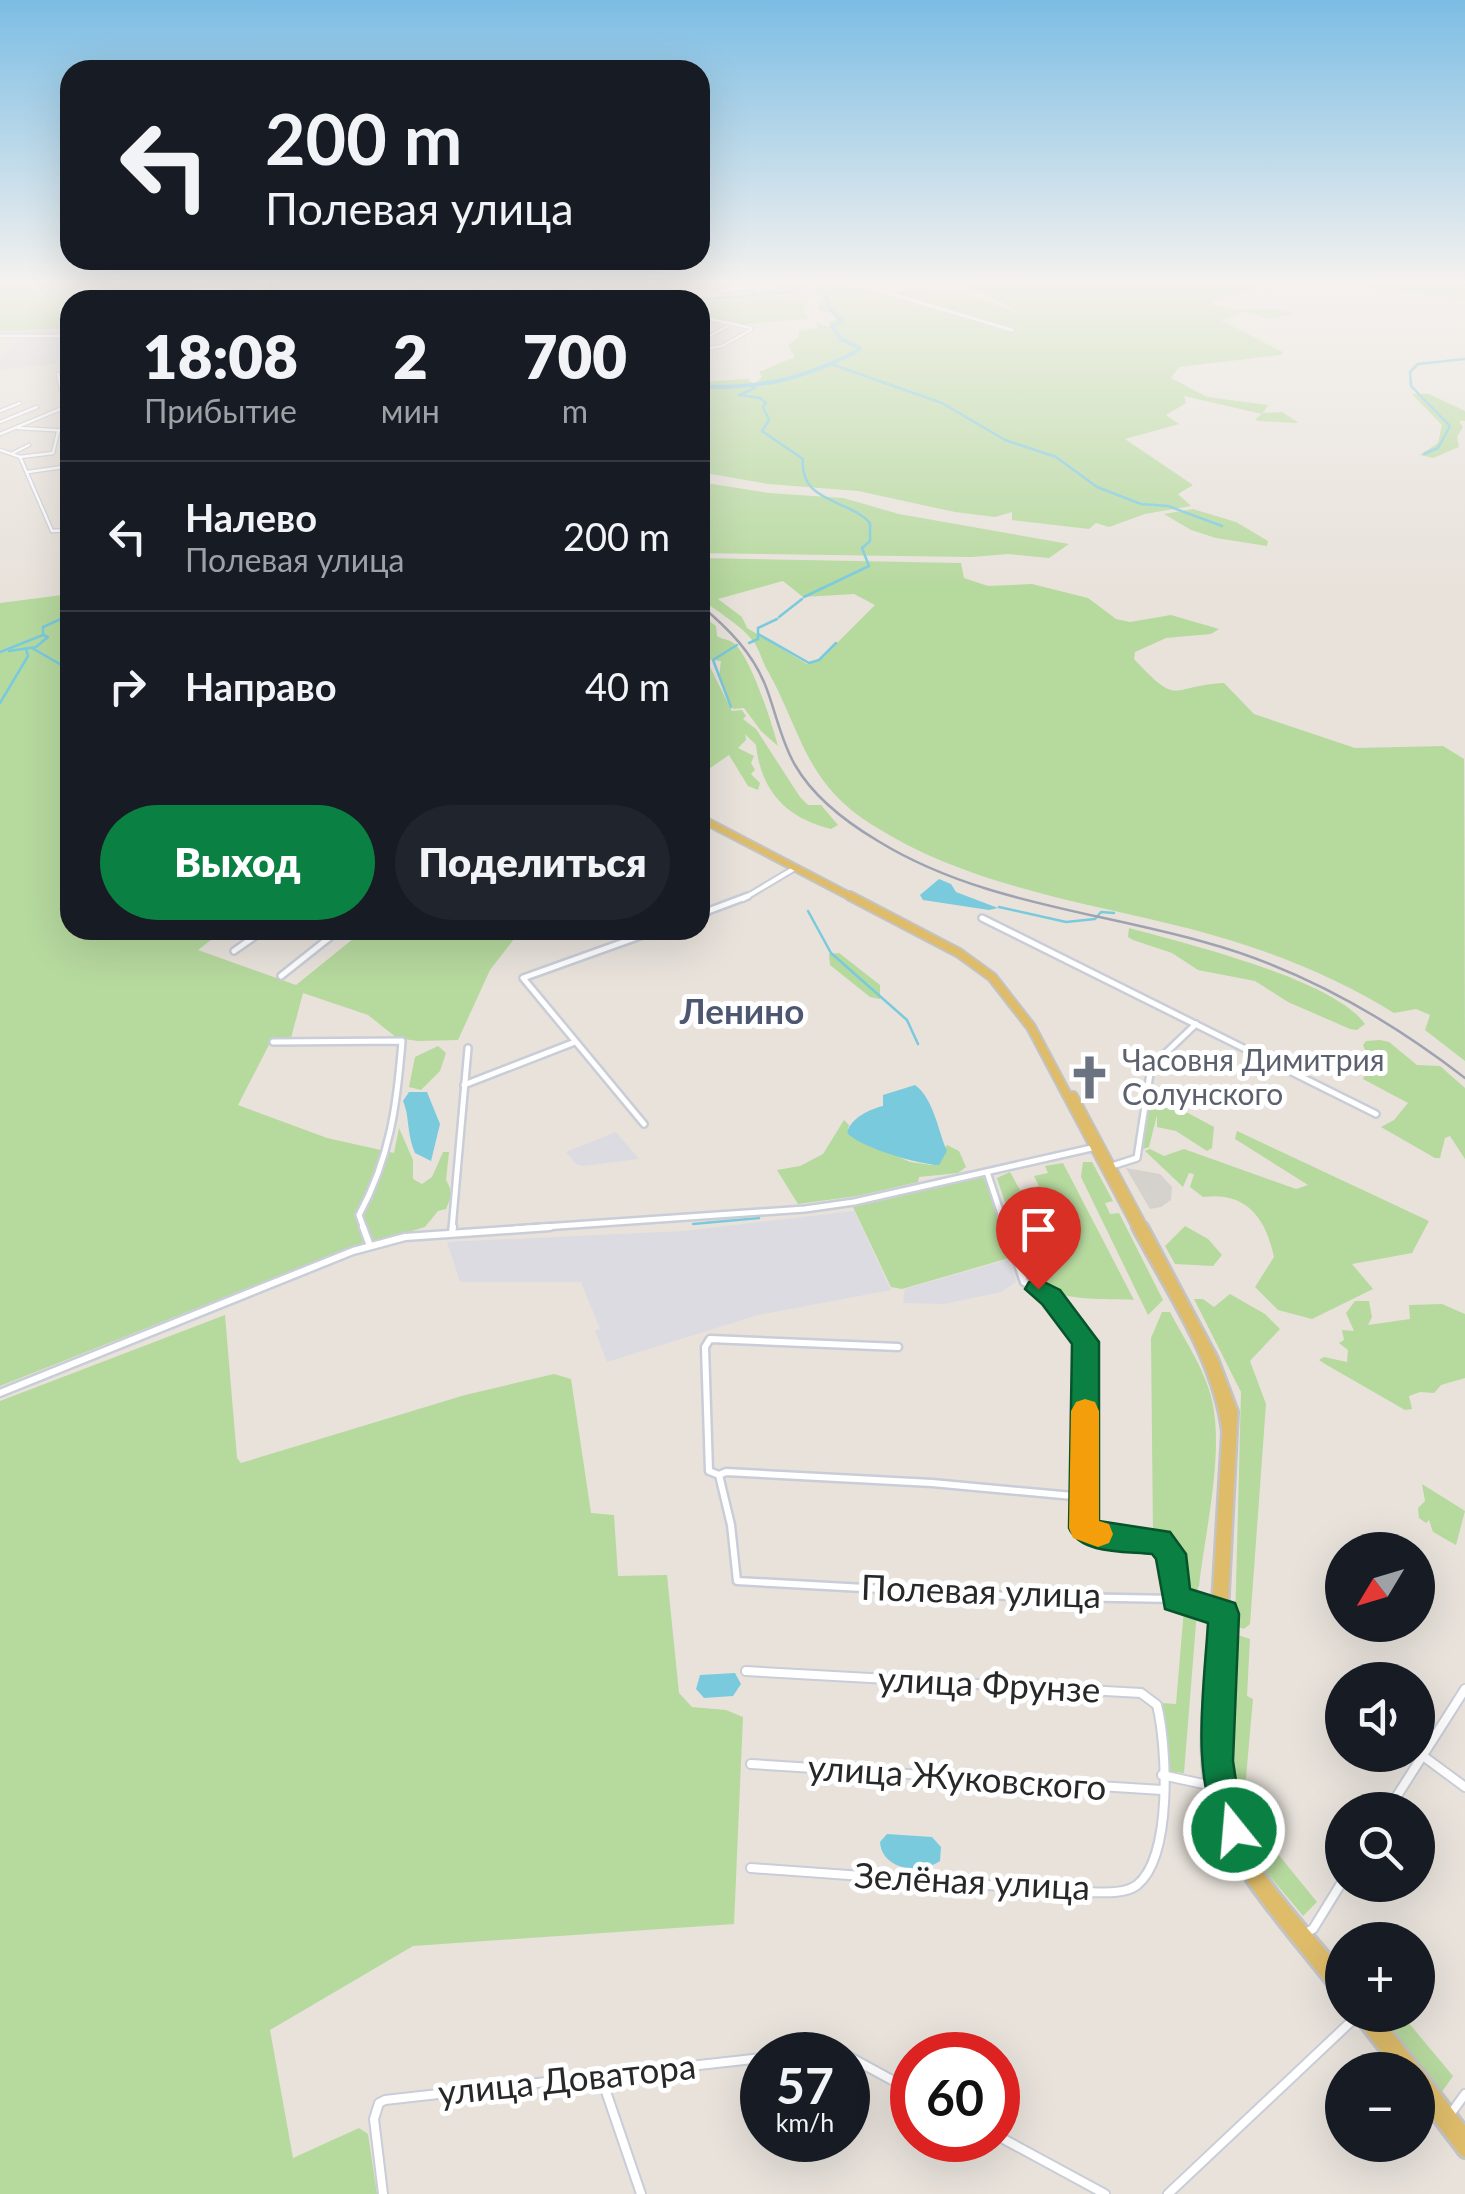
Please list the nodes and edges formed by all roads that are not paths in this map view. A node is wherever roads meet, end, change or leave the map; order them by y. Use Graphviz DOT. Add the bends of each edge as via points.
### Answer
graph roads {
  1 [pos="20,403"];
  2 [pos="37,407"];
  3 [pos="60,409"];
  4 [pos="0,411"];
  5 [pos="0,424"];
  6 [pos="14,428"];
  7 [pos="60,430"];
  8 [pos="56,432"];
  9 [pos="60,432"];
  10 [pos="0,434"];
  11 [pos="29,445"];
  12 [pos="0,450"];
  13 [pos="10,454"];
  14 [pos="20,457"];
  15 [pos="60,467"];
  16 [pos="28,472"];
  17 [pos="60,531"];
  18 [pos="710,821"];
  19 [pos="796,868"];
  20 [pos="710,910"];
  21 [pos="982,918"];
  22 [pos="250,940"];
  23 [pos="326,940"];
  24 [pos="629,940"];
  25 [pos="234,952"];
  26 [pos="281,976"];
  27 [pos="1196,1024"];
  28 [pos="274,1042"];
  29 [pos="575,1042"];
  30 [pos="468,1048"];
  31 [pos="464,1086"];
  32 [pos="1376,1114"];
  33 [pos="644,1124"];
  34 [pos="1096,1146"];
  35 [pos="1109,1166"];
  36 [pos="987,1170"];
  37 [pos="452,1234"];
  38 [pos="370,1246"];
  39 [pos="898,1347"];
  40 [pos="1210,1360"];
  41 [pos="0,1393"];
  42 [pos="719,1475"];
  43 [pos="1084,1498"];
  44 [pos="1176,1599"];
  45 [pos="1220,1612"];
  46 [pos="746,1671"];
  47 [pos="1465,1689"];
  48 [pos="1435,1735"];
  49 [pos="752,1764"];
  50 [pos="1435,1765"];
  51 [pos="1162,1775"];
  52 [pos="1210,1786"];
  53 [pos="1465,1787"];
  54 [pos="1162,1790"];
  55 [pos="751,1868"];
  56 [pos="1330,1902"];
  57 [pos="1306,1932"];
  58 [pos="1325,1957"];
  59 [pos="1325,1969"];
  60 [pos="1341,2032"];
  61 [pos="1373,2032"];
  62 [pos="1384,2032"];
  63 [pos="1389,2052"];
  64 [pos="1400,2052"];
  65 [pos="740,2060"];
  66 [pos="600,2074"];
  67 [pos="1465,2094"];
  68 [pos="1435,2101"];
  69 [pos="1435,2107"];
  70 [pos="1446,2118"];
  71 [pos="1465,2136"];
  72 [pos="1020,2148"];
  73 [pos="1465,2151"];
  74 [pos="383,2194"];
  75 [pos="642,2194"];
  76 [pos="1106,2194"];
  77 [pos="1168,2194"];
  1 -- 4 [label="street"];
  2 -- 5 [label="street"];
  3 -- 6 [label="street"];
  5 -- 6 [label="street"];
  6 -- 8 [label="street"];
  6 -- 10 [label="street"];
  7 -- 8 [label="street"];
  8 -- 9 [label="street"];
  8 -- 14 [label="street" via="53,454"];
  11 -- 13 [label="street"];
  12 -- 13 [label="street"];
  13 -- 14 [label="street"];
  14 -- 16 [label="street"];
  15 -- 16 [label="street"];
  16 -- 17 [label="street" via="52,531"];
  18 -- 19 [label="main road"];
  19 -- 20 [label="street"];
  19 -- 34 [label="main road" via="996,975 1036,1026"];
  21 -- 27 [label="street"];
  22 -- 25 [label="street"];
  23 -- 26 [label="street"];
  24 -- 29 [label="street" via="523,978"];
  27 -- 32 [label="street"];
  27 -- 35 [label="street" via="1151,1066 1137,1158"];
  28 -- 38 [label="street" via="402,1041 389,1158 359,1215"];
  29 -- 31 [label="street"];
  29 -- 33 [label="street"];
  30 -- 31 [label="street"];
  31 -- 37 [label="street"];
  34 -- 35 [label="main road"];
  34 -- 36 [label="street"];
  34 -- 40 [label="main road"];
  35 -- 40 [label="main road"];
  36 -- 37 [label="street" via="805,1209"];
  36 -- 43 [label="street" via="1024,1282 1051,1297 1085,1342"];
  37 -- 38 [label="street"];
  38 -- 41 [label="street"];
  39 -- 42 [label="street" via="710,1339 709,1471"];
  40 -- 45 [label="main road" via="1226,1421"];
  42 -- 43 [label="street" via="932,1483"];
  42 -- 44 [label="street, Полевая улица" via="737,1581"];
  43 -- 44 [label="street" via="1086,1532 1151,1538 1166,1546"];
  44 -- 45 [label="street, Полевая улица"];
  45 -- 52 [label="main road" via="1208,1725"];
  45 -- 57 [label="main road" via="1216,1761 1225,1810"];
  46 -- 51 [label="street, улица Фрунзе" via="1141,1694 1160,1713"];
  47 -- 48 [label="street"];
  49 -- 54 [label="street, улица Жуковского"];
  50 -- 53 [label="street"];
  51 -- 52 [label="street"];
  51 -- 54 [label="street, Зелёная улица"];
  52 -- 59 [label="main road" via="1238,1854"];
  54 -- 55 [label="street, Зелёная улица" via="1158,1848 1140,1883 1129,1888 1084,1892"];
  56 -- 57 [label="street"];
  57 -- 58 [label="main road"];
  60 -- 77 [label="street"];
  61 -- 63 [label="main road"];
  62 -- 64 [label="main road"];
  65 -- 66 [label="street, улица Доватора"];
  66 -- 74 [label="street, улица Доватора" via="385,2100 375,2110"];
  66 -- 75 [label="street"];
  67 -- 70 [label="street"];
  68 -- 70 [label="main road"];
  69 -- 70 [label="main road"];
  70 -- 71 [label="main road"];
  70 -- 73 [label="main road"];
  72 -- 76 [label="street"];
}
